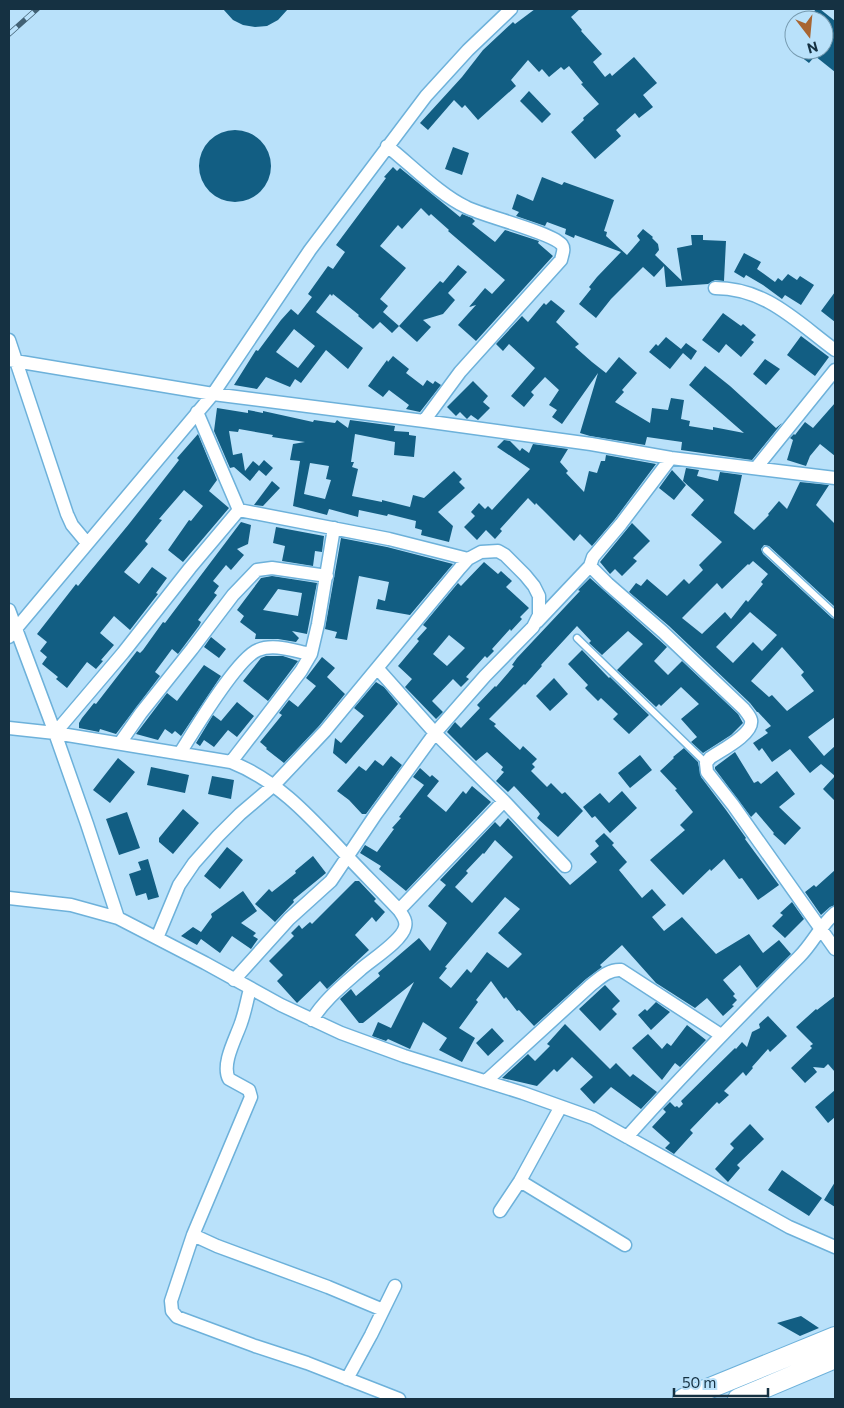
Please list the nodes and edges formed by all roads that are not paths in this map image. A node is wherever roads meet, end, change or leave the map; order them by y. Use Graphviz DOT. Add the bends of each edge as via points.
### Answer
graph roads {
  1 [pos="511,9"];
  2 [pos="387,146"];
  3 [pos="716,288"];
  4 [pos="9,340"];
  5 [pos="835,350"];
  6 [pos="13,360"];
  7 [pos="835,370"];
  8 [pos="213,394"];
  9 [pos="197,412"];
  10 [pos="424,421"];
  11 [pos="671,458"];
  12 [pos="756,468"];
  13 [pos="834,479"];
  14 [pos="239,510"];
  15 [pos="334,528"];
  16 [pos="87,543"];
  17 [pos="766,550"];
  18 [pos="468,559"];
  19 [pos="590,566"];
  20 [pos="327,576"];
  21 [pos="9,610"];
  22 [pos="835,614"];
  23 [pos="533,627"];
  24 [pos="12,633"];
  25 [pos="578,638"];
  26 [pos="311,654"];
  27 [pos="378,669"];
  28 [pos="9,728"];
  29 [pos="54,733"];
  30 [pos="435,733"];
  31 [pos="120,743"];
  32 [pos="180,753"];
  33 [pos="231,762"];
  34 [pos="706,764"];
  35 [pos="274,785"];
  36 [pos="504,801"];
  37 [pos="347,856"];
  38 [pos="565,866"];
  39 [pos="9,898"];
  40 [pos="399,910"];
  41 [pos="835,913"];
  42 [pos="118,918"];
  43 [pos="820,928"];
  44 [pos="157,938"];
  45 [pos="835,949"];
  46 [pos="234,980"];
  47 [pos="250,989"];
  48 [pos="312,1020"];
  49 [pos="722,1035"];
  50 [pos="486,1081"];
  51 [pos="560,1108"];
  52 [pos="626,1137"];
  53 [pos="520,1181"];
  54 [pos="500,1211"];
  55 [pos="193,1235"];
  56 [pos="625,1245"];
  57 [pos="835,1247"];
  58 [pos="395,1286"];
  59 [pos="383,1310"];
  60 [pos="835,1337"];
  61 [pos="835,1358"];
  62 [pos="346,1379"];
  63 [pos="399,1399"];
  64 [pos="683,1399"];
  65 [pos="738,1399"];
  1 -- 2 [label="street" via="426,96"];
  2 -- 8 [label="street" via="310,250"];
  2 -- 10 [label="street" via="466,208 546,236 562,244 564,249 561,260 460,372"];
  3 -- 5 [label="street" via="743,291 762,298 784,310"];
  4 -- 6 [label="street"];
  6 -- 8 [label="street"];
  6 -- 16 [label="street" via="67,514"];
  7 -- 12 [label="street"];
  8 -- 9 [label="street"];
  8 -- 10 [label="street"];
  9 -- 14 [label="street"];
  9 -- 16 [label="street"];
  10 -- 11 [label="street"];
  11 -- 12 [label="street"];
  11 -- 19 [label="street" via="593,557"];
  12 -- 13 [label="street"];
  14 -- 15 [label="street"];
  14 -- 29 [label="street"];
  15 -- 18 [label="street" via="410,543"];
  15 -- 20 [label="street"];
  16 -- 24 [label="street"];
  17 -- 22 [label="lane"];
  18 -- 23 [label="street" via="481,552 492,551 505,555 515,564 539,596 539,616"];
  18 -- 27 [label="street"];
  19 -- 23 [label="street"];
  19 -- 34 [label="street" via="751,719 751,726 745,734"];
  20 -- 26 [label="street"];
  20 -- 31 [label="street" via="272,568 263,568 252,574"];
  21 -- 24 [label="street"];
  23 -- 30 [label="street"];
  24 -- 29 [label="street"];
  25 -- 34 [label="lane"];
  26 -- 32 [label="street" via="281,648 266,648 251,654 237,668"];
  26 -- 33 [label="street"];
  27 -- 30 [label="street"];
  27 -- 35 [label="street"];
  28 -- 29 [label="street"];
  29 -- 31 [label="street"];
  29 -- 42 [label="street"];
  30 -- 36 [label="street"];
  30 -- 37 [label="street"];
  31 -- 32 [label="street"];
  32 -- 33 [label="street"];
  33 -- 35 [label="street"];
  34 -- 43 [label="street" via="708,772"];
  35 -- 37 [label="street"];
  35 -- 44 [label="street" via="240,814 194,863 179,885"];
  36 -- 38 [label="street"];
  36 -- 40 [label="street"];
  37 -- 40 [label="street"];
  37 -- 46 [label="street" via="331,881 289,919"];
  39 -- 42 [label="street" via="71,905"];
  40 -- 48 [label="street" via="405,918 402,933 320,1007"];
  41 -- 43 [label="street"];
  42 -- 44 [label="street"];
  43 -- 45 [label="street"];
  43 -- 49 [label="street" via="807,949"];
  44 -- 46 [label="street"];
  46 -- 47 [label="street"];
  47 -- 48 [label="street"];
  47 -- 55 [label="street" via="227,1070 229,1079 249,1090 251,1097"];
  48 -- 50 [label="street" via="396,1053"];
  49 -- 50 [label="street" via="621,970 616,970 591,985"];
  49 -- 52 [label="street"];
  50 -- 51 [label="street"];
  51 -- 52 [label="street" via="593,1118"];
  51 -- 53 [label="street"];
  52 -- 57 [label="street" via="789,1226"];
  53 -- 54 [label="street"];
  53 -- 56 [label="street"];
  55 -- 59 [label="street"];
  55 -- 62 [label="street" via="171,1300 172,1311 177,1317"];
  58 -- 59 [label="street"];
  59 -- 62 [label="street"];
  60 -- 64 [label="main road"];
  61 -- 65 [label="main road"];
  62 -- 63 [label="street"];
}
